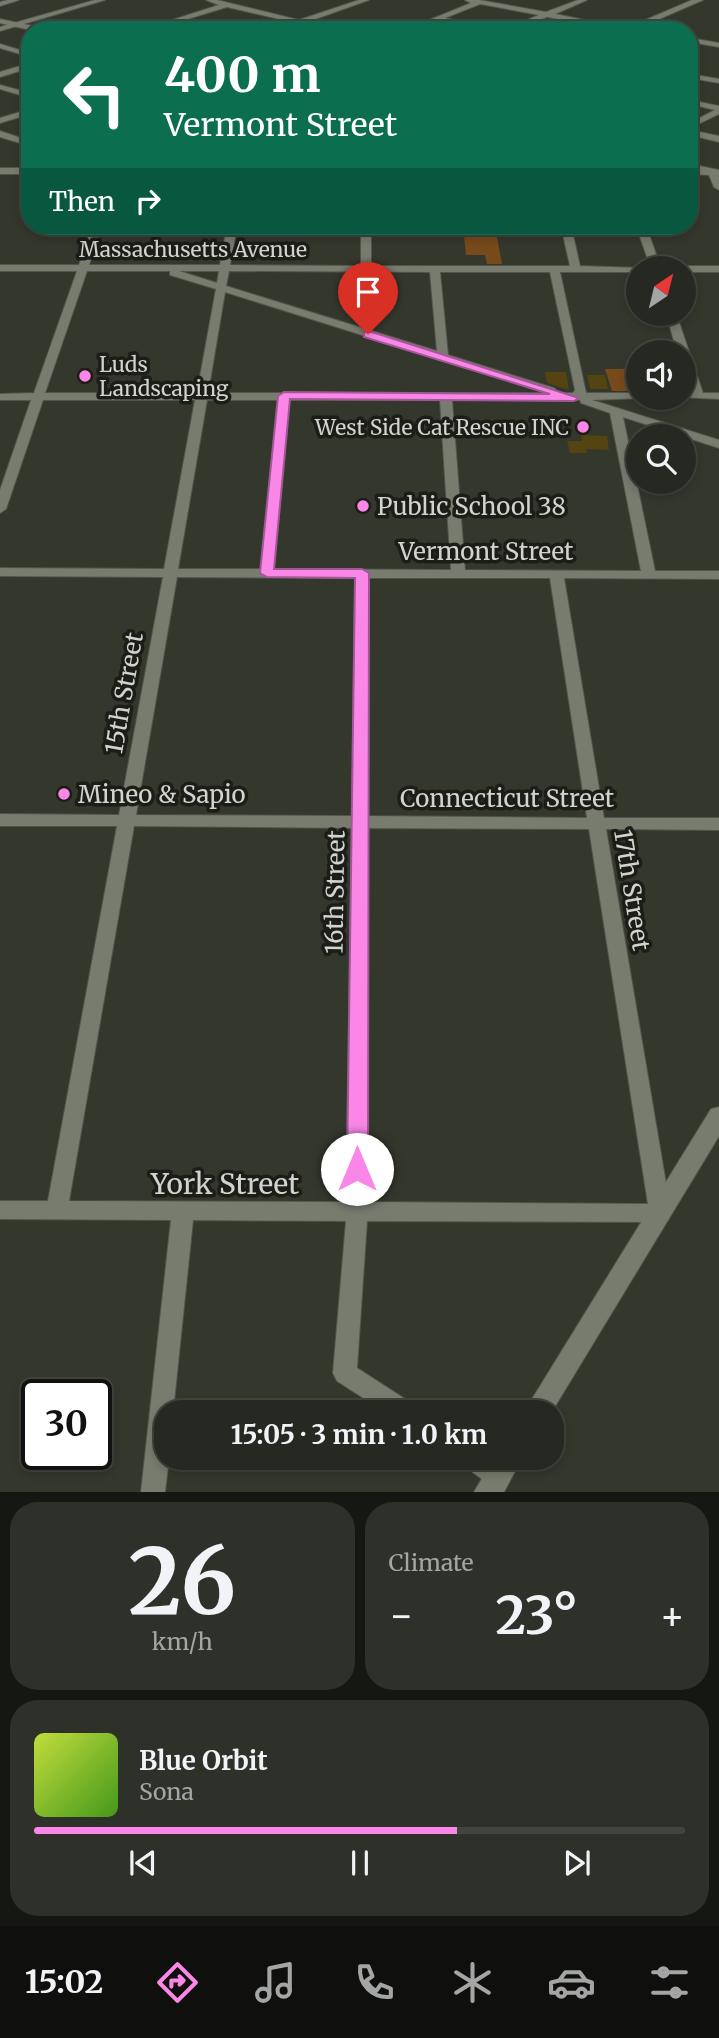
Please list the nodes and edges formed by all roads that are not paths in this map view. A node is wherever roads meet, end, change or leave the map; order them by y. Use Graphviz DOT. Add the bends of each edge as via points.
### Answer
graph roads {
  1 [pos="16,0"];
  2 [pos="102,0"];
  3 [pos="366,0"];
  4 [pos="468,0"];
  5 [pos="584,0"];
  6 [pos="699,0"];
  7 [pos="219,1"];
  8 [pos="482,1"];
  9 [pos="0,4"];
  10 [pos="547,14"];
  11 [pos="439,19"];
  12 [pos="0,21"];
  13 [pos="29,21"];
  14 [pos="167,21"];
  15 [pos="296,21"];
  16 [pos="303,21"];
  17 [pos="433,21"];
  18 [pos="450,21"];
  19 [pos="529,21"];
  20 [pos="585,21"];
  21 [pos="648,21"];
  22 [pos="21,23"];
  23 [pos="15,25"];
  24 [pos="21,26"];
  25 [pos="0,29"];
  26 [pos="698,41"];
  27 [pos="719,45"];
  28 [pos="0,46"];
  29 [pos="21,52"];
  30 [pos="21,68"];
  31 [pos="0,75"];
  32 [pos="698,77"];
  33 [pos="719,81"];
  34 [pos="0,87"];
  35 [pos="21,93"];
  36 [pos="698,104"];
  37 [pos="719,110"];
  38 [pos="21,114"];
  39 [pos="0,121"];
  40 [pos="698,122"];
  41 [pos="0,134"];
  42 [pos="698,135"];
  43 [pos="719,139"];
  44 [pos="21,141"];
  45 [pos="0,171"];
  46 [pos="21,171"];
  47 [pos="715,172"];
  48 [pos="719,187"];
  49 [pos="94,235"];
  50 [pos="230,235"];
  51 [pos="366,235"];
  52 [pos="568,235"];
  53 [pos="644,235"];
  54 [pos="652,256"];
  55 [pos="0,268"];
  56 [pos="83,268"];
  57 [pos="157,268"];
  58 [pos="223,268"];
  59 [pos="366,268"];
  60 [pos="435,269"];
  61 [pos="554,269"];
  62 [pos="576,269"];
  63 [pos="626,269"];
  64 [pos="696,269"];
  65 [pos="719,269"];
  66 [pos="220,288"];
  67 [pos="443,358"];
  68 [pos="696,390"];
  69 [pos="201,396"];
  70 [pos="284,396"];
  71 [pos="446,396"];
  72 [pos="626,396"];
  73 [pos="698,396"];
  74 [pos="719,396"];
  75 [pos="0,397"];
  76 [pos="39,397"];
  77 [pos="574,398"];
  78 [pos="616,412"];
  79 [pos="719,444"];
  80 [pos="0,509"];
  81 [pos="0,572"];
  82 [pos="169,573"];
  83 [pos="267,573"];
  84 [pos="362,573"];
  85 [pos="458,574"];
  86 [pos="556,574"];
  87 [pos="649,574"];
  88 [pos="719,575"];
  89 [pos="0,820"];
  90 [pos="125,821"];
  91 [pos="360,822"];
  92 [pos="596,823"];
  93 [pos="719,824"];
  94 [pos="719,1116"];
  95 [pos="0,1210"];
  96 [pos="57,1210"];
  97 [pos="183,1212"];
  98 [pos="357,1212"];
  99 [pos="660,1213"];
  100 [pos="387,1400"];
  101 [pos="544,1400"];
  102 [pos="153,1492"];
  1 -- 9 [label="street"];
  2 -- 13 [label="street"];
  3 -- 16 [label="street"];
  4 -- 8 [label="street"];
  5 -- 10 [label="street"];
  6 -- 21 [label="street"];
  7 -- 14 [label="street"];
  7 -- 15 [label="street"];
  8 -- 10 [label="street"];
  8 -- 11 [label="street"];
  10 -- 19 [label="street"];
  10 -- 20 [label="street"];
  11 -- 17 [label="street"];
  11 -- 18 [label="street"];
  12 -- 23 [label="street"];
  22 -- 23 [label="street"];
  23 -- 24 [label="street"];
  23 -- 25 [label="street"];
  26 -- 27 [label="street"];
  28 -- 29 [label="street"];
  30 -- 31 [label="street"];
  32 -- 33 [label="street"];
  34 -- 35 [label="street"];
  36 -- 37 [label="street"];
  37 -- 40 [label="street"];
  38 -- 39 [label="street"];
  41 -- 44 [label="street"];
  42 -- 43 [label="street"];
  45 -- 46 [label="street"];
  47 -- 48 [label="street"];
  49 -- 56 [label="street"];
  50 -- 58 [label="street, 15th Street"];
  51 -- 59 [label="street"];
  52 -- 62 [label="street"];
  53 -- 54 [label="street"];
  55 -- 56 [label="street, Massachusetts Avenue"];
  56 -- 57 [label="street, Massachusetts Avenue"];
  56 -- 76 [label="street"];
  57 -- 58 [label="street, Massachusetts Avenue"];
  57 -- 66 [label="street"];
  58 -- 59 [label="street, Massachusetts Avenue"];
  58 -- 66 [label="street, 15th Street"];
  59 -- 60 [label="street, Massachusetts Avenue"];
  60 -- 61 [label="street, Massachusetts Avenue"];
  60 -- 67 [label="street"];
  61 -- 62 [label="street, Massachusetts Avenue"];
  61 -- 77 [label="street" via="581,391"];
  62 -- 63 [label="street, Massachusetts Avenue"];
  64 -- 65 [label="street"];
  66 -- 67 [label="street"];
  66 -- 69 [label="street, 15th Street"];
  67 -- 77 [label="street"];
  68 -- 73 [label="street"];
  69 -- 70 [label="street"];
  69 -- 76 [label="street"];
  69 -- 82 [label="street, 15th Street"];
  70 -- 71 [label="street"];
  70 -- 83 [label="street"];
  71 -- 77 [label="street"];
  71 -- 85 [label="street"];
  72 -- 77 [label="street"];
  73 -- 74 [label="street"];
  75 -- 76 [label="street"];
  76 -- 80 [label="street"];
  77 -- 78 [label="street"];
  78 -- 79 [label="street"];
  78 -- 87 [label="street"];
  81 -- 82 [label="street, Vermont Street"];
  82 -- 83 [label="street, Vermont Street"];
  82 -- 90 [label="street, 15th Street"];
  83 -- 84 [label="street, Vermont Street"];
  84 -- 85 [label="street, Vermont Street"];
  84 -- 91 [label="street, 16th Street"];
  85 -- 86 [label="street, Vermont Street"];
  86 -- 87 [label="street, Vermont Street"];
  86 -- 92 [label="street, 17th Street"];
  87 -- 88 [label="street, Vermont Street"];
  89 -- 90 [label="street, Connecticut Street"];
  90 -- 91 [label="street, Connecticut Street"];
  90 -- 96 [label="street, 15th Street"];
  91 -- 92 [label="street, Connecticut Street"];
  91 -- 98 [label="street, 16th Street"];
  92 -- 93 [label="street, Connecticut Street"];
  92 -- 99 [label="street, 17th Street"];
  94 -- 99 [label="street"];
  95 -- 96 [label="street, York Street"];
  96 -- 97 [label="street, York Street"];
  97 -- 98 [label="street, York Street"];
  97 -- 102 [label="street"];
  98 -- 99 [label="street, York Street"];
  98 -- 100 [label="street, 16th Street" via="345,1373"];
  99 -- 101 [label="street"];
}
